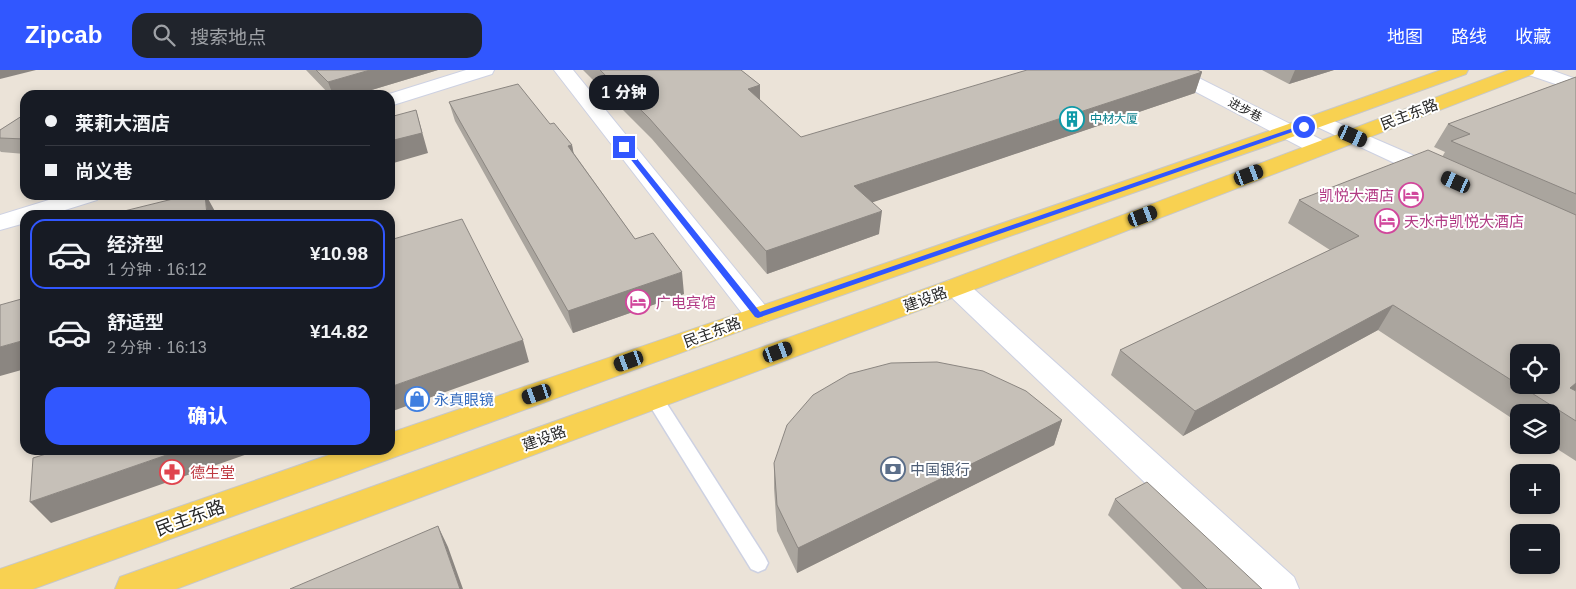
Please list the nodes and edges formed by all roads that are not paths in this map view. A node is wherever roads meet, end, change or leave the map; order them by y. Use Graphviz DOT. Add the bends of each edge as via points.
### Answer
graph roads {
  1 [pos="485,70"];
  2 [pos="563,70"];
  3 [pos="1169,70"];
  4 [pos="1460,70"];
  5 [pos="1526,70"];
  6 [pos="1533,70"];
  7 [pos="1576,85"];
  8 [pos="395,98"];
  9 [pos="1320,121"];
  10 [pos="1288,132"];
  11 [pos="1353,136"];
  12 [pos="1320,148"];
  13 [pos="1460,184"];
  14 [pos="73,200"];
  15 [pos="41,210"];
  16 [pos="20,217"];
  17 [pos="0,223"];
  18 [pos="956,287"];
  19 [pos="758,315"];
  20 [pos="654,398"];
  21 [pos="395,444"];
  22 [pos="366,455"];
  23 [pos="758,563"];
  24 [pos="0,585"];
  25 [pos="133,589"];
  26 [pos="1281,589"];
  1 -- 8 [label="street"];
  2 -- 19 [label="street"];
  3 -- 10 [label="street, 进步巷"];
  4 -- 9 [label="main road, 民主东路"];
  5 -- 11 [label="main road, 民主东路"];
  6 -- 7 [label="street"];
  9 -- 10 [label="main road, 民主东路"];
  9 -- 11 [label="street"];
  10 -- 12 [label="street, 进步巷"];
  10 -- 19 [label="main road, 民主东路"];
  11 -- 12 [label="main road, 民主东路"];
  11 -- 13 [label="street"];
  12 -- 18 [label="main road, 民主东路"];
  14 -- 15 [label="street"];
  16 -- 17 [label="street"];
  18 -- 20 [label="main road, 建设路"];
  18 -- 26 [label="street"];
  19 -- 21 [label="main road, 民主东路"];
  20 -- 23 [label="lane"];
  20 -- 25 [label="main road, 建设路"];
  22 -- 24 [label="main road, 民主东路"];
}
